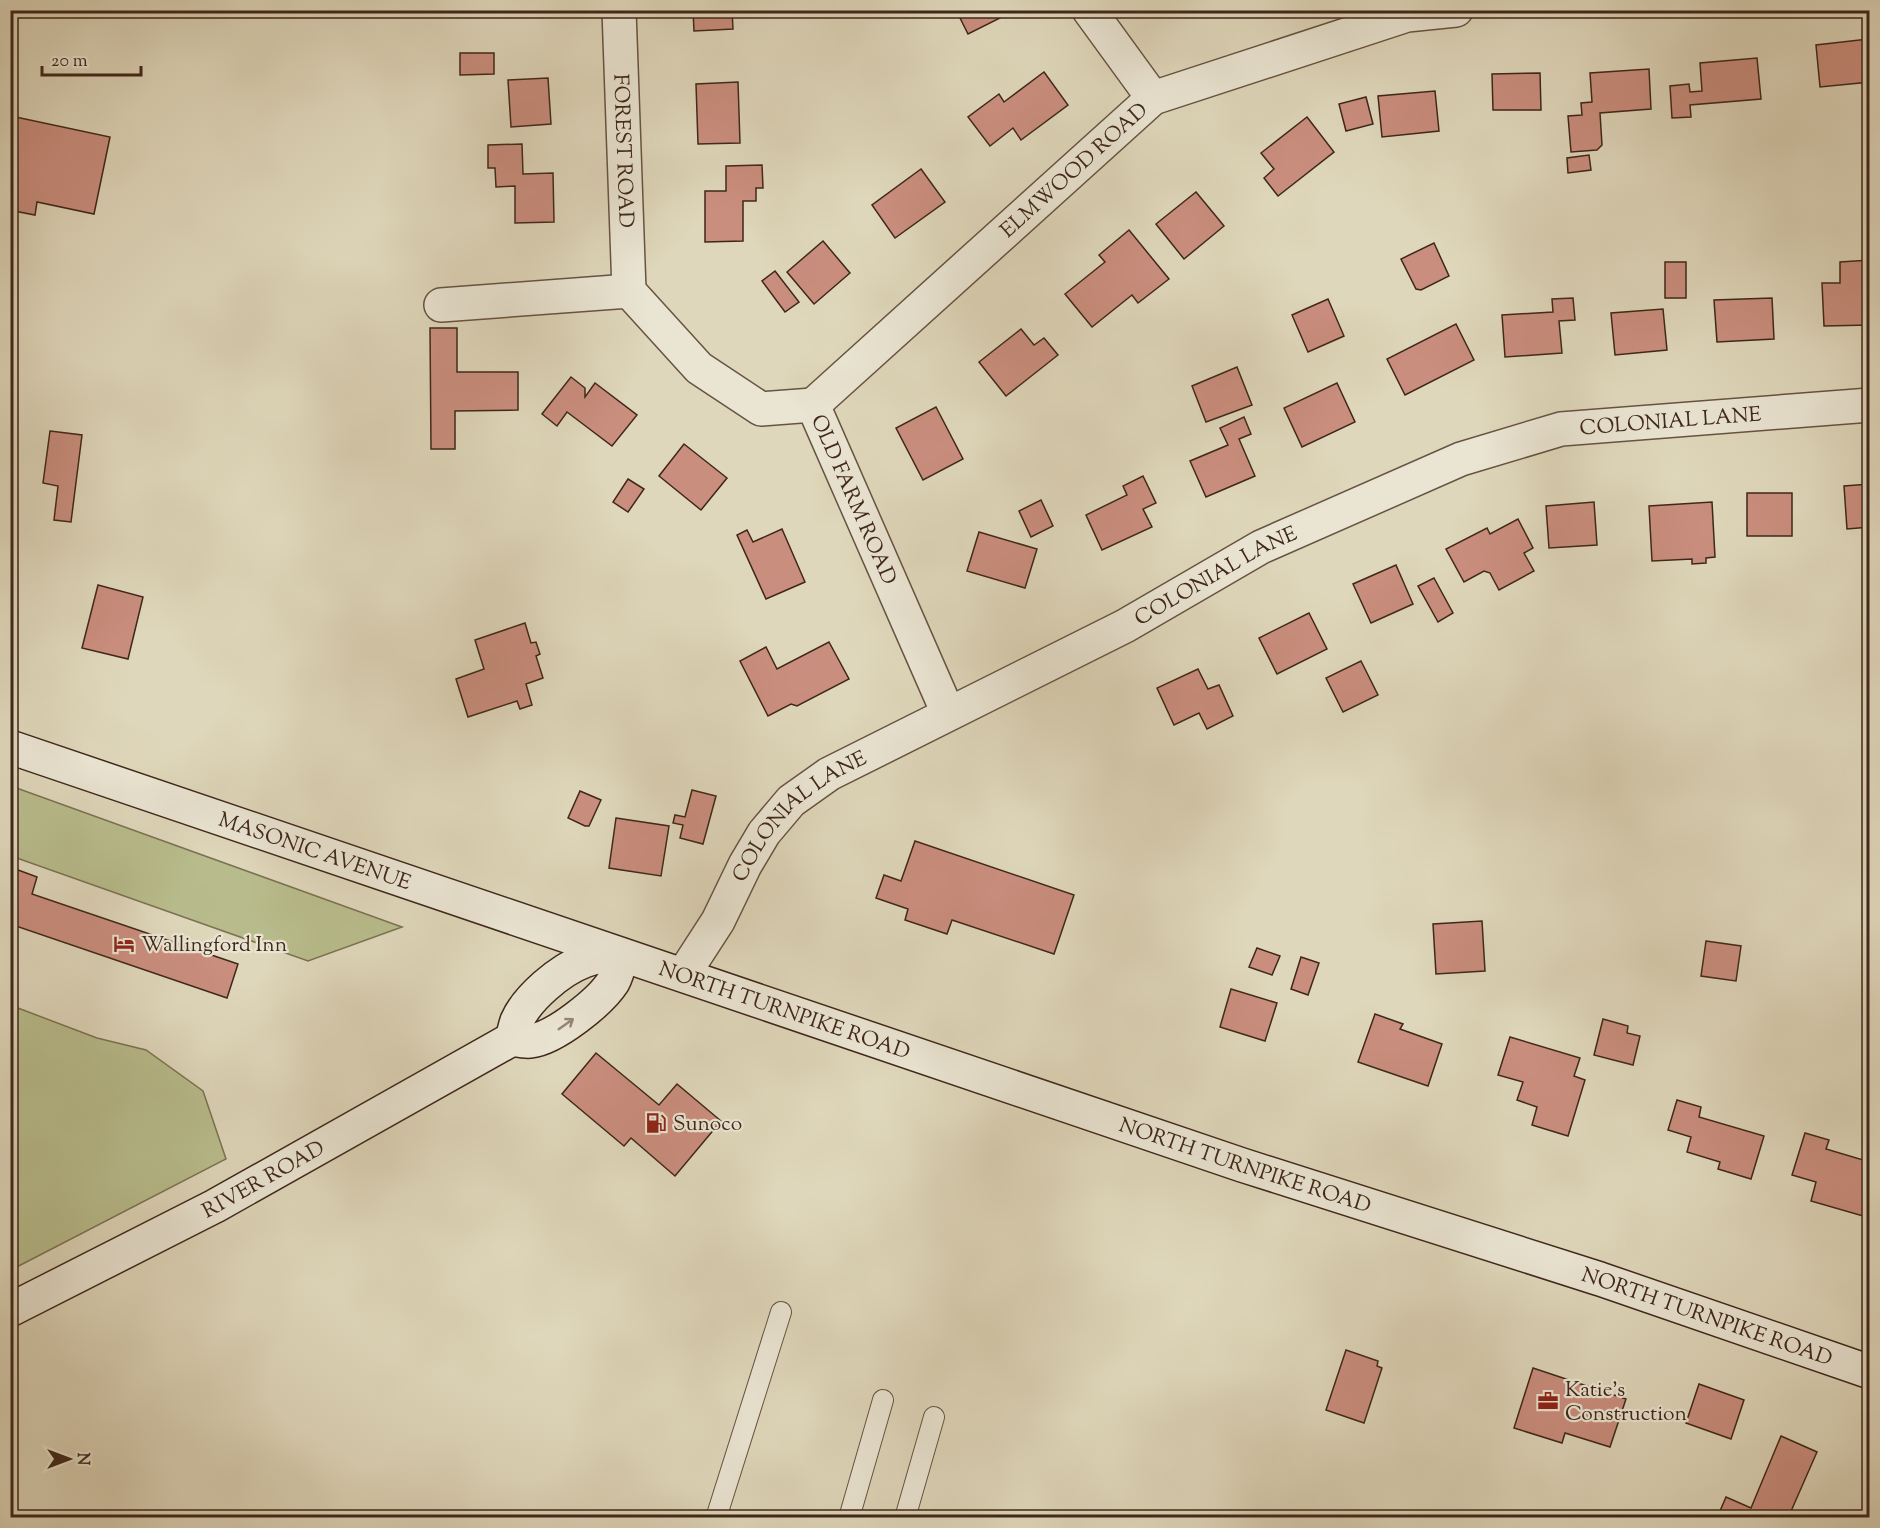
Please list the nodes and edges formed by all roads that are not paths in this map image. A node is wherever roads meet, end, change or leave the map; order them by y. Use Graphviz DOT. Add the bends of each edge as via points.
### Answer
graph roads {
  1 [pos="620,10"];
  2 [pos="1089,10"];
  3 [pos="1456,10"];
  4 [pos="1153,98"];
  5 [pos="629,291"];
  6 [pos="441,305"];
  7 [pos="813,405"];
  8 [pos="1869,405"];
  9 [pos="948,713"];
  10 [pos="10,747"];
  11 [pos="621,955"];
  12 [pos="683,975"];
  13 [pos="512,1039"];
  14 [pos="10,1310"];
  15 [pos="781,1312"];
  16 [pos="1869,1372"];
  17 [pos="883,1400"];
  18 [pos="934,1417"];
  19 [pos="716,1518"];
  20 [pos="849,1518"];
  21 [pos="905,1518"];
  1 -- 5 [label="street, FOREST ROAD"];
  2 -- 4 [label="street"];
  3 -- 4 [label="street, ELMWOOD ROAD" via="1407,15"];
  4 -- 7 [label="street, ELMWOOD ROAD"];
  5 -- 6 [label="street"];
  5 -- 7 [label="street, OLD FARM ROAD" via="699,368 761,409"];
  7 -- 9 [label="street, OLD FARM ROAD"];
  8 -- 9 [label="street, COLONIAL LANE" via="1561,429 1461,459 1261,547 1125,626"];
  9 -- 12 [label="street, COLONIAL LANE" via="829,774 791,801 764,833 718,921"];
  10 -- 11 [label="street, MASONIC AVENUE"];
  11 -- 12 [label="street, NORTH TURNPIKE ROAD"];
  11 -- 13 [label="street" via="583,961 568,969 526,1006"];
  13 -- 11 [label="street, RIVER ROAD, one-way" via="543,1038 594,1003 612,983"];
  12 -- 16 [label="street, NORTH TURNPIKE ROAD"];
  13 -- 14 [label="street, RIVER ROAD" via="215,1206"];
  15 -- 19 [label="lane"];
  17 -- 20 [label="lane"];
  18 -- 21 [label="lane"];
}
